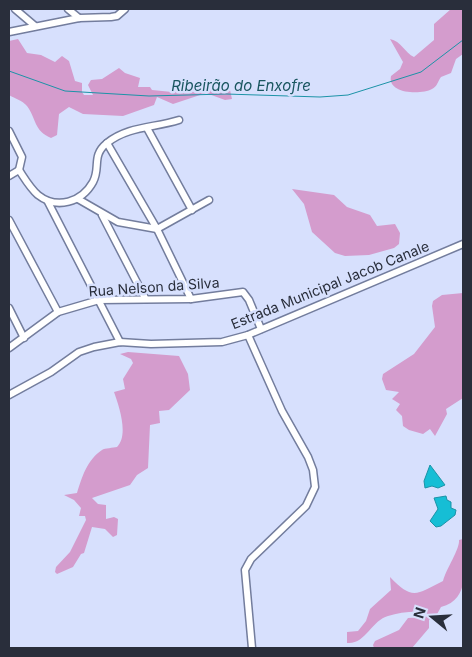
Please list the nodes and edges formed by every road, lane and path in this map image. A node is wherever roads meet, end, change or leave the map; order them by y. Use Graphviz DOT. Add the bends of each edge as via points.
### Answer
graph roads {
  1 [pos="16,9"];
  2 [pos="68,9"];
  3 [pos="125,9"];
  4 [pos="78,18"];
  5 [pos="35,26"];
  6 [pos="9,32"];
  7 [pos="179,120"];
  8 [pos="147,128"];
  9 [pos="9,131"];
  10 [pos="107,143"];
  11 [pos="19,170"];
  12 [pos="9,176"];
  13 [pos="78,199"];
  14 [pos="209,200"];
  15 [pos="48,202"];
  16 [pos="192,210"];
  17 [pos="101,214"];
  18 [pos="9,220"];
  19 [pos="118,222"];
  20 [pos="157,229"];
  21 [pos="111,231"];
  22 [pos="463,244"];
  23 [pos="145,298"];
  24 [pos="191,298"];
  25 [pos="99,300"];
  26 [pos="9,308"];
  27 [pos="58,312"];
  28 [pos="261,329"];
  29 [pos="248,335"];
  30 [pos="24,338"];
  31 [pos="120,342"];
  32 [pos="9,348"];
  33 [pos="9,395"];
  34 [pos="252,648"];
  1 -- 5 [label="street"];
  2 -- 4 [label="street"];
  3 -- 4 [label="street" via="117,16"];
  4 -- 5 [label="street"];
  5 -- 6 [label="street"];
  7 -- 8 [label="street"];
  8 -- 10 [label="street" via="131,129"];
  8 -- 16 [label="street"];
  9 -- 11 [label="street" via="22,157"];
  10 -- 13 [label="street" via="97,155 93,183"];
  10 -- 20 [label="street"];
  11 -- 12 [label="street"];
  11 -- 15 [label="street" via="30,187"];
  13 -- 15 [label="street"];
  13 -- 17 [label="street"];
  14 -- 16 [label="street"];
  15 -- 25 [label="street"];
  16 -- 20 [label="street"];
  17 -- 19 [label="street"];
  17 -- 21 [label="street"];
  18 -- 27 [label="street"];
  19 -- 20 [label="street"];
  19 -- 21 [label="street"];
  20 -- 24 [label="street"];
  21 -- 23 [label="street"];
  22 -- 28 [label="street, Estrada Municipal Jacob Canale"];
  23 -- 24 [label="street, Rua Nelson da Silva"];
  23 -- 25 [label="street, Rua Nelson da Silva"];
  24 -- 28 [label="street, Rua Nelson da Silva" via="243,292"];
  25 -- 27 [label="street, Rua Nelson da Silva"];
  25 -- 31 [label="street"];
  26 -- 30 [label="street"];
  27 -- 30 [label="street, Rua Nelson da Silva"];
  28 -- 29 [label="street, Estrada Municipal Jacob Canale"];
  29 -- 31 [label="street, Estrada Municipal Jacob Canale" via="222,342"];
  29 -- 34 [label="street" via="282,411 308,457 315,487 306,506 251,559 245,570"];
  30 -- 32 [label="street, Rua Nelson da Silva"];
  31 -- 33 [label="street, Estrada Municipal Jacob Canale" via="79,352"];
}
